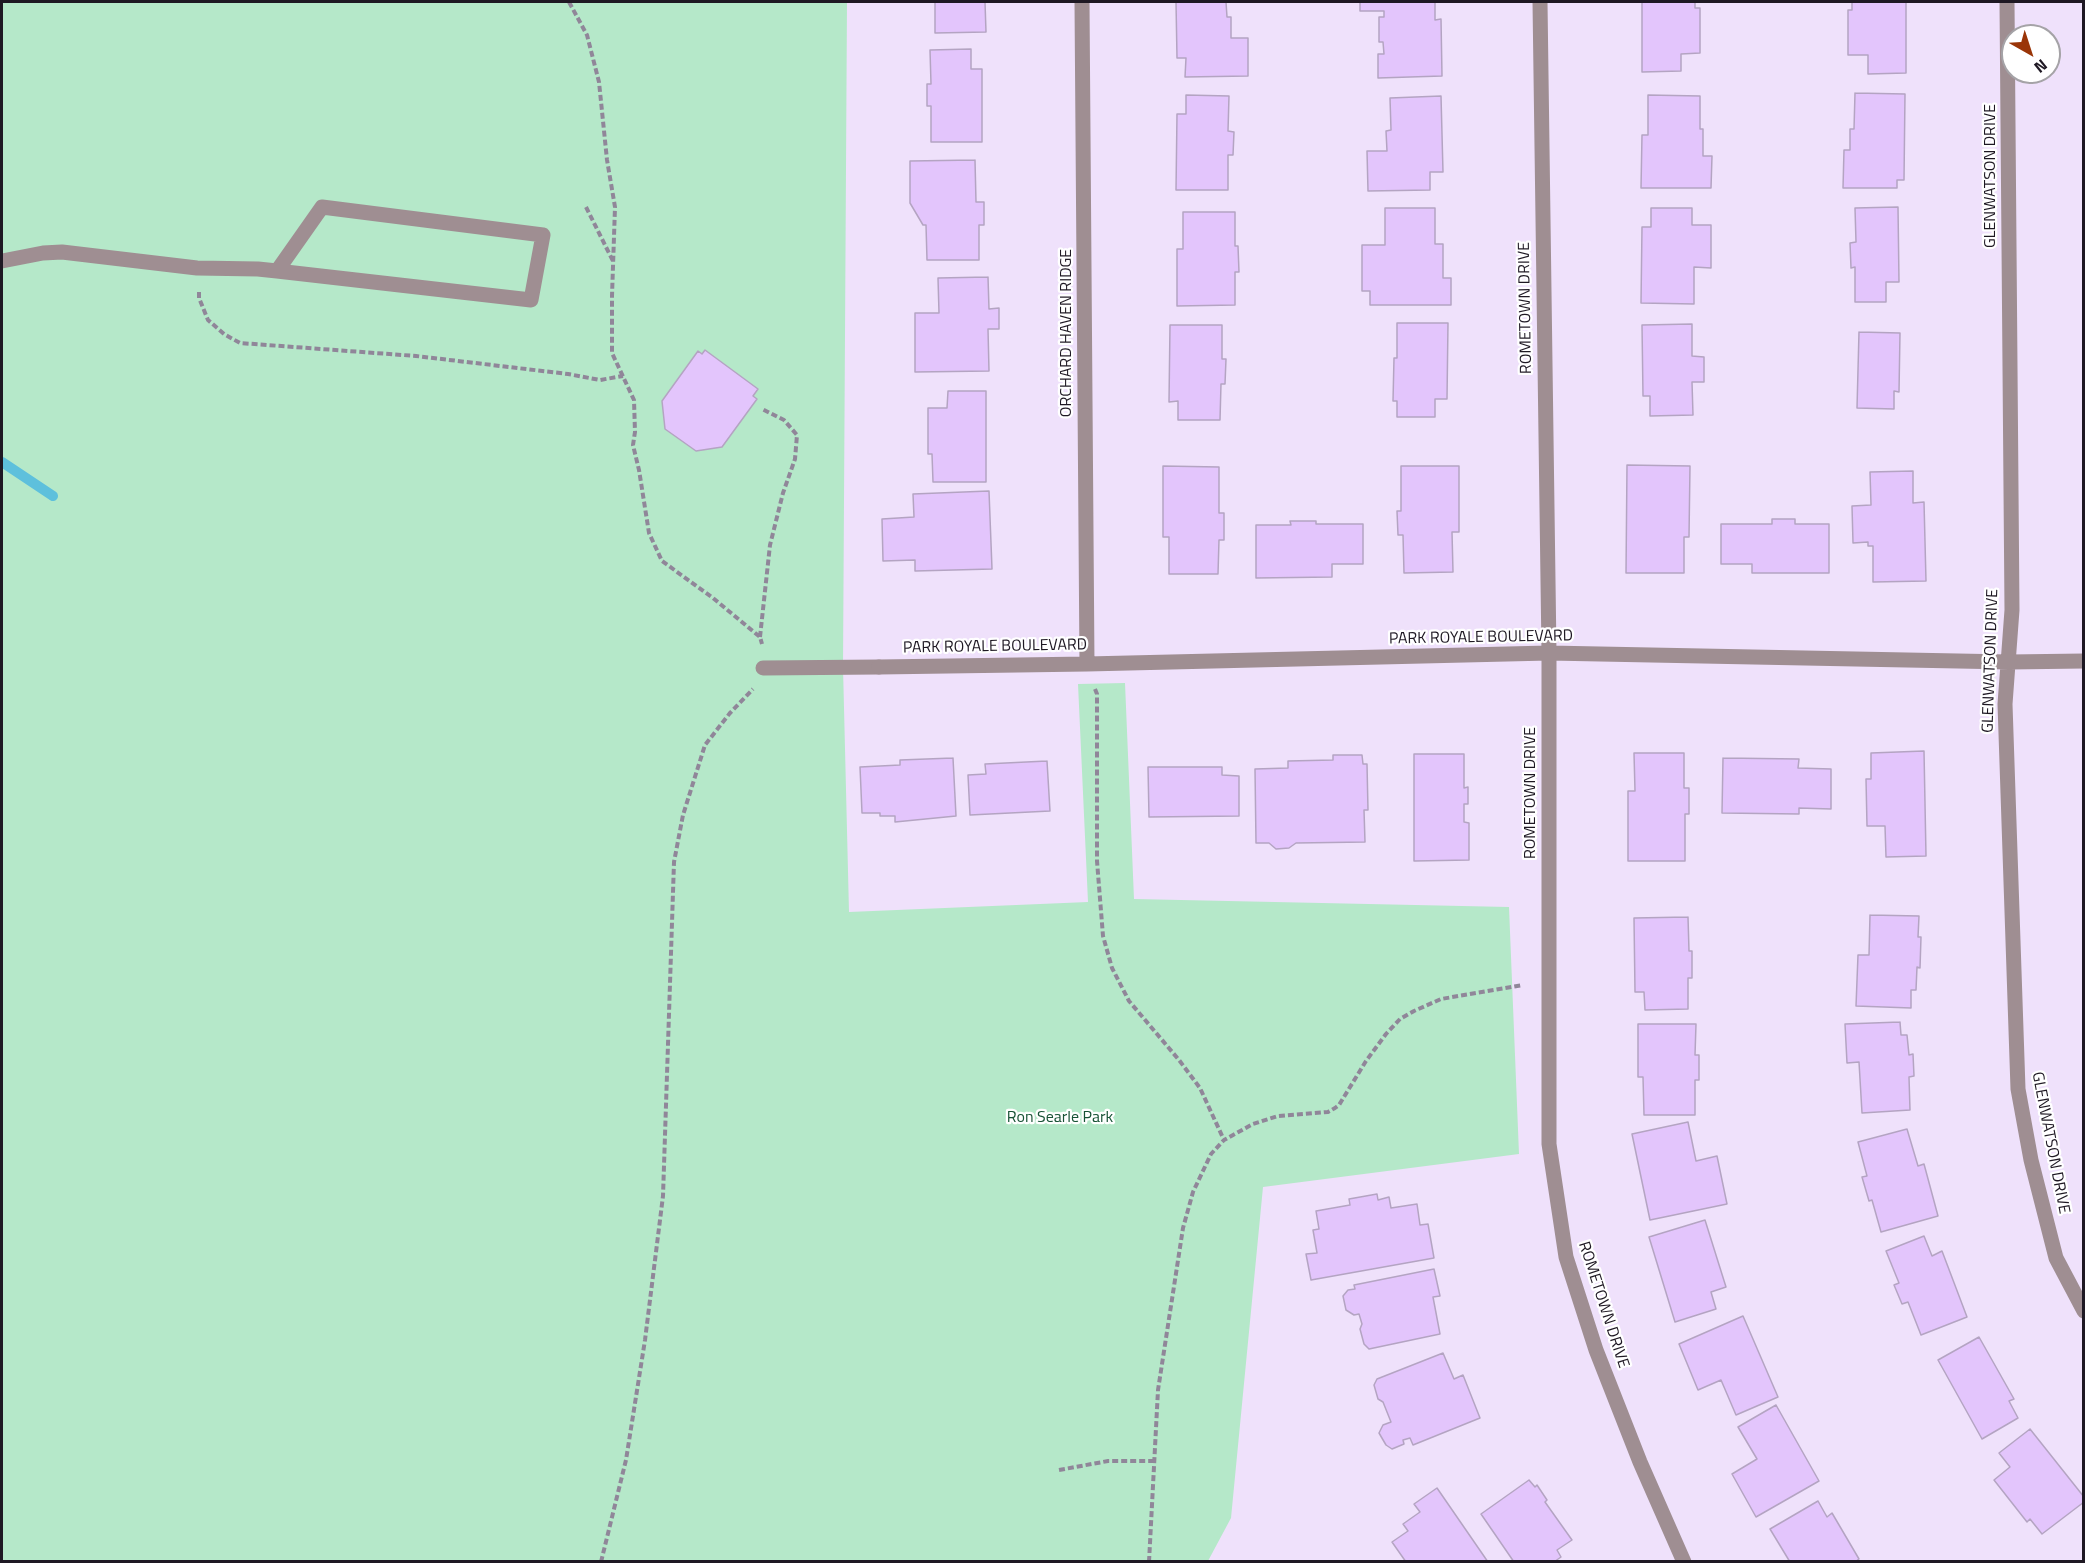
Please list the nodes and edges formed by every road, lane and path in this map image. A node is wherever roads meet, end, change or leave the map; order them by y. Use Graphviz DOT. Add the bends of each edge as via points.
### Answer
graph roads {
  1 [pos="570,2"];
  2 [pos="1082,2"];
  3 [pos="1540,2"];
  4 [pos="2007,2"];
  5 [pos="586,207"];
  6 [pos="2,261"];
  7 [pos="614,264"];
  8 [pos="198,267"];
  9 [pos="277,271"];
  10 [pos="623,376"];
  11 [pos="762,409"];
  12 [pos="760,637"];
  13 [pos="1549,653"];
  14 [pos="2084,661"];
  15 [pos="2009,662"];
  16 [pos="1087,664"];
  17 [pos="764,668"];
  18 [pos="1550,981"];
  19 [pos="1224,1140"];
  20 [pos="2084,1311"];
  21 [pos="1154,1461"];
  22 [pos="1059,1470"];
  23 [pos="602,1562"];
  24 [pos="1149,1562"];
  25 [pos="1684,1562"];
  1 -- 7 [label="path" via="587,35 599,82 615,207"];
  2 -- 16 [label="street, ORCHARD HAVEN RIDGE"];
  3 -- 13 [label="street, ROMETOWN DRIVE"];
  4 -- 15 [label="street, GLENWATSON DRIVE" via="2012,610"];
  5 -- 7 [label="path"];
  6 -- 8 [label="street" via="62,252"];
  7 -- 10 [label="path" via="612,353"];
  8 -- 9 [label="street"];
  8 -- 10 [label="path" via="199,298 208,320 240,343 416,356 600,380"];
  9 -- 9 [label="street" via="531,300 543,235 322,207"];
  10 -- 12 [label="path" via="634,400 633,445 649,533 662,561"];
  11 -- 12 [label="path" via="784,420 796,435 795,459 770,545"];
  12 -- 17 [label="path"];
  13 -- 15 [label="street, PARK ROYALE BOULEVARD"];
  13 -- 16 [label="street, PARK ROYALE BOULEVARD"];
  13 -- 18 [label="street, ROMETOWN DRIVE"];
  14 -- 15 [label="street, PARK ROYALE BOULEVARD"];
  15 -- 20 [label="street, GLENWATSON DRIVE" via="2005,704 2018,1089 2056,1258"];
  16 -- 17 [label="street, PARK ROYALE BOULEVARD"];
  16 -- 19 [label="path" via="1097,694 1097,861 1103,936 1112,968 1129,1001 1200,1088"];
  17 -- 23 [label="path" via="763,677 705,745 683,815 674,862 663,1196 626,1460"];
  18 -- 19 [label="path" via="1441,999 1414,1011 1386,1034 1335,1108 1269,1119"];
  18 -- 25 [label="street, ROMETOWN DRIVE" via="1549,1144 1566,1257 1600,1360"];
  19 -- 21 [label="path" via="1211,1154 1193,1192 1183,1228 1158,1390"];
  21 -- 22 [label="path" via="1108,1461"];
  21 -- 24 [label="path"];
}
